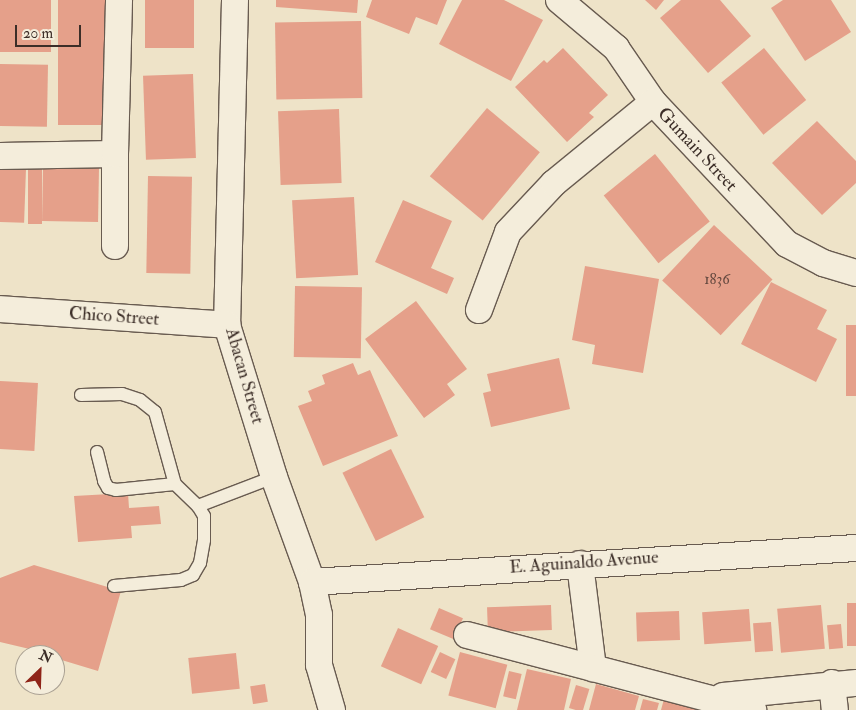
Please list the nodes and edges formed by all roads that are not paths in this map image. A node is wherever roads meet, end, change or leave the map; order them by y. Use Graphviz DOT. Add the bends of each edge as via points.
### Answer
graph roads {
  1 [pos="119,0"];
  2 [pos="235,0"];
  3 [pos="558,0"];
  4 [pos="653,102"];
  5 [pos="115,154"];
  6 [pos="0,156"];
  7 [pos="115,246"];
  8 [pos="856,273"];
  9 [pos="0,309"];
  10 [pos="479,310"];
  11 [pos="227,325"];
  12 [pos="81,395"];
  13 [pos="97,452"];
  14 [pos="274,477"];
  15 [pos="175,484"];
  16 [pos="198,506"];
  17 [pos="856,548"];
  18 [pos="580,564"];
  19 [pos="312,582"];
  20 [pos="114,586"];
  21 [pos="467,635"];
  22 [pos="593,668"];
  23 [pos="844,683"];
  24 [pos="702,699"];
  25 [pos="332,710"];
  26 [pos="753,710"];
  27 [pos="835,710"];
  1 -- 5 [label="street"];
  2 -- 11 [label="street, Abacan Street"];
  3 -- 4 [label="street, Gumain Street" via="616,48"];
  4 -- 8 [label="street, Gumain Street" via="787,244 823,263"];
  4 -- 10 [label="street" via="554,184 508,232"];
  5 -- 6 [label="street"];
  5 -- 7 [label="street"];
  9 -- 11 [label="street, Chico Street"];
  11 -- 14 [label="street, Abacan Street"];
  12 -- 15 [label="lane" via="122,394 140,400 155,412"];
  13 -- 15 [label="lane" via="108,488"];
  14 -- 16 [label="lane"];
  14 -- 19 [label="street, Abacan Street"];
  15 -- 16 [label="lane"];
  16 -- 20 [label="lane" via="204,516 204,540 200,563 193,575 181,580"];
  17 -- 18 [label="street, E. Aguinaldo Avenue"];
  18 -- 19 [label="street, E. Aguinaldo Avenue"];
  18 -- 22 [label="street"];
  19 -- 25 [label="street, Abacan Street" via="319,615 319,665"];
  21 -- 22 [label="street"];
  22 -- 24 [label="street"];
  23 -- 24 [label="street"];
  23 -- 27 [label="street"];
  24 -- 26 [label="street"];
}
